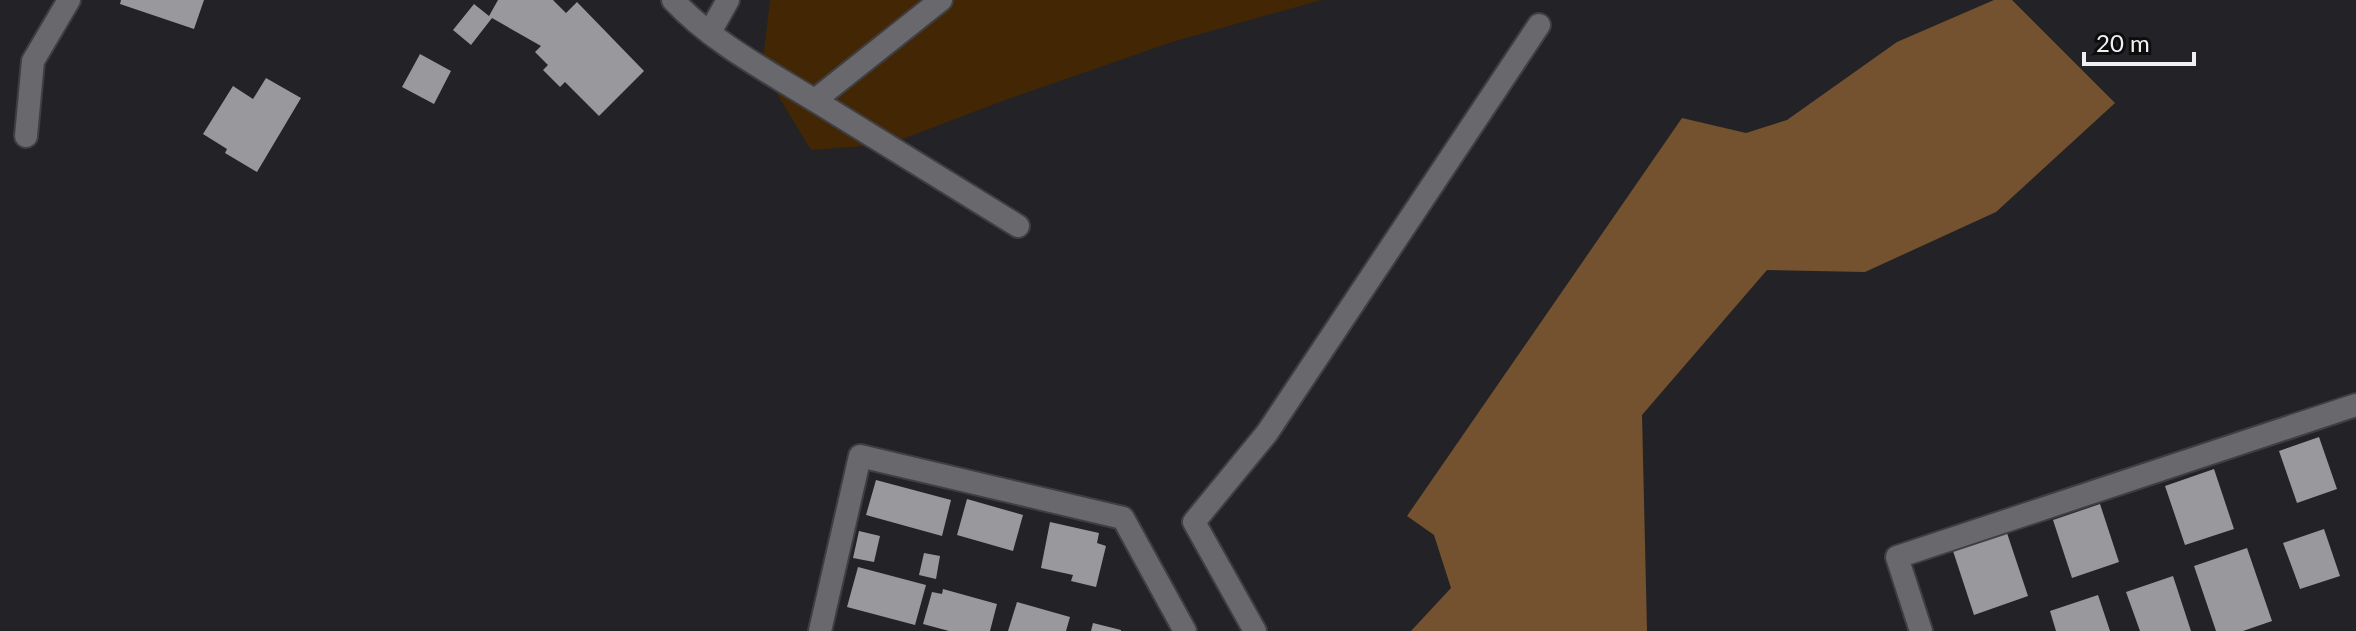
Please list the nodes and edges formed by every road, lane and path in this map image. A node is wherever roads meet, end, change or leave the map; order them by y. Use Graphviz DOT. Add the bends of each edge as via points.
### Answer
graph roads {
  1 [pos="69,0"];
  2 [pos="673,0"];
  3 [pos="728,0"];
  4 [pos="941,0"];
  5 [pos="1539,25"];
  6 [pos="710,32"];
  7 [pos="815,100"];
  8 [pos="26,136"];
  9 [pos="1018,226"];
  10 [pos="2356,405"];
  11 [pos="820,631"];
  12 [pos="1185,631"];
  13 [pos="1255,631"];
  14 [pos="1921,631"];
  1 -- 8 [label="street" via="33,61"];
  2 -- 6 [label="street"];
  3 -- 6 [label="street"];
  4 -- 7 [label="street"];
  5 -- 13 [label="street" via="1267,433 1194,522"];
  6 -- 7 [label="street"];
  7 -- 9 [label="street"];
  10 -- 14 [label="street" via="1897,557"];
  11 -- 12 [label="street" via="860,456 1123,518"];
}
